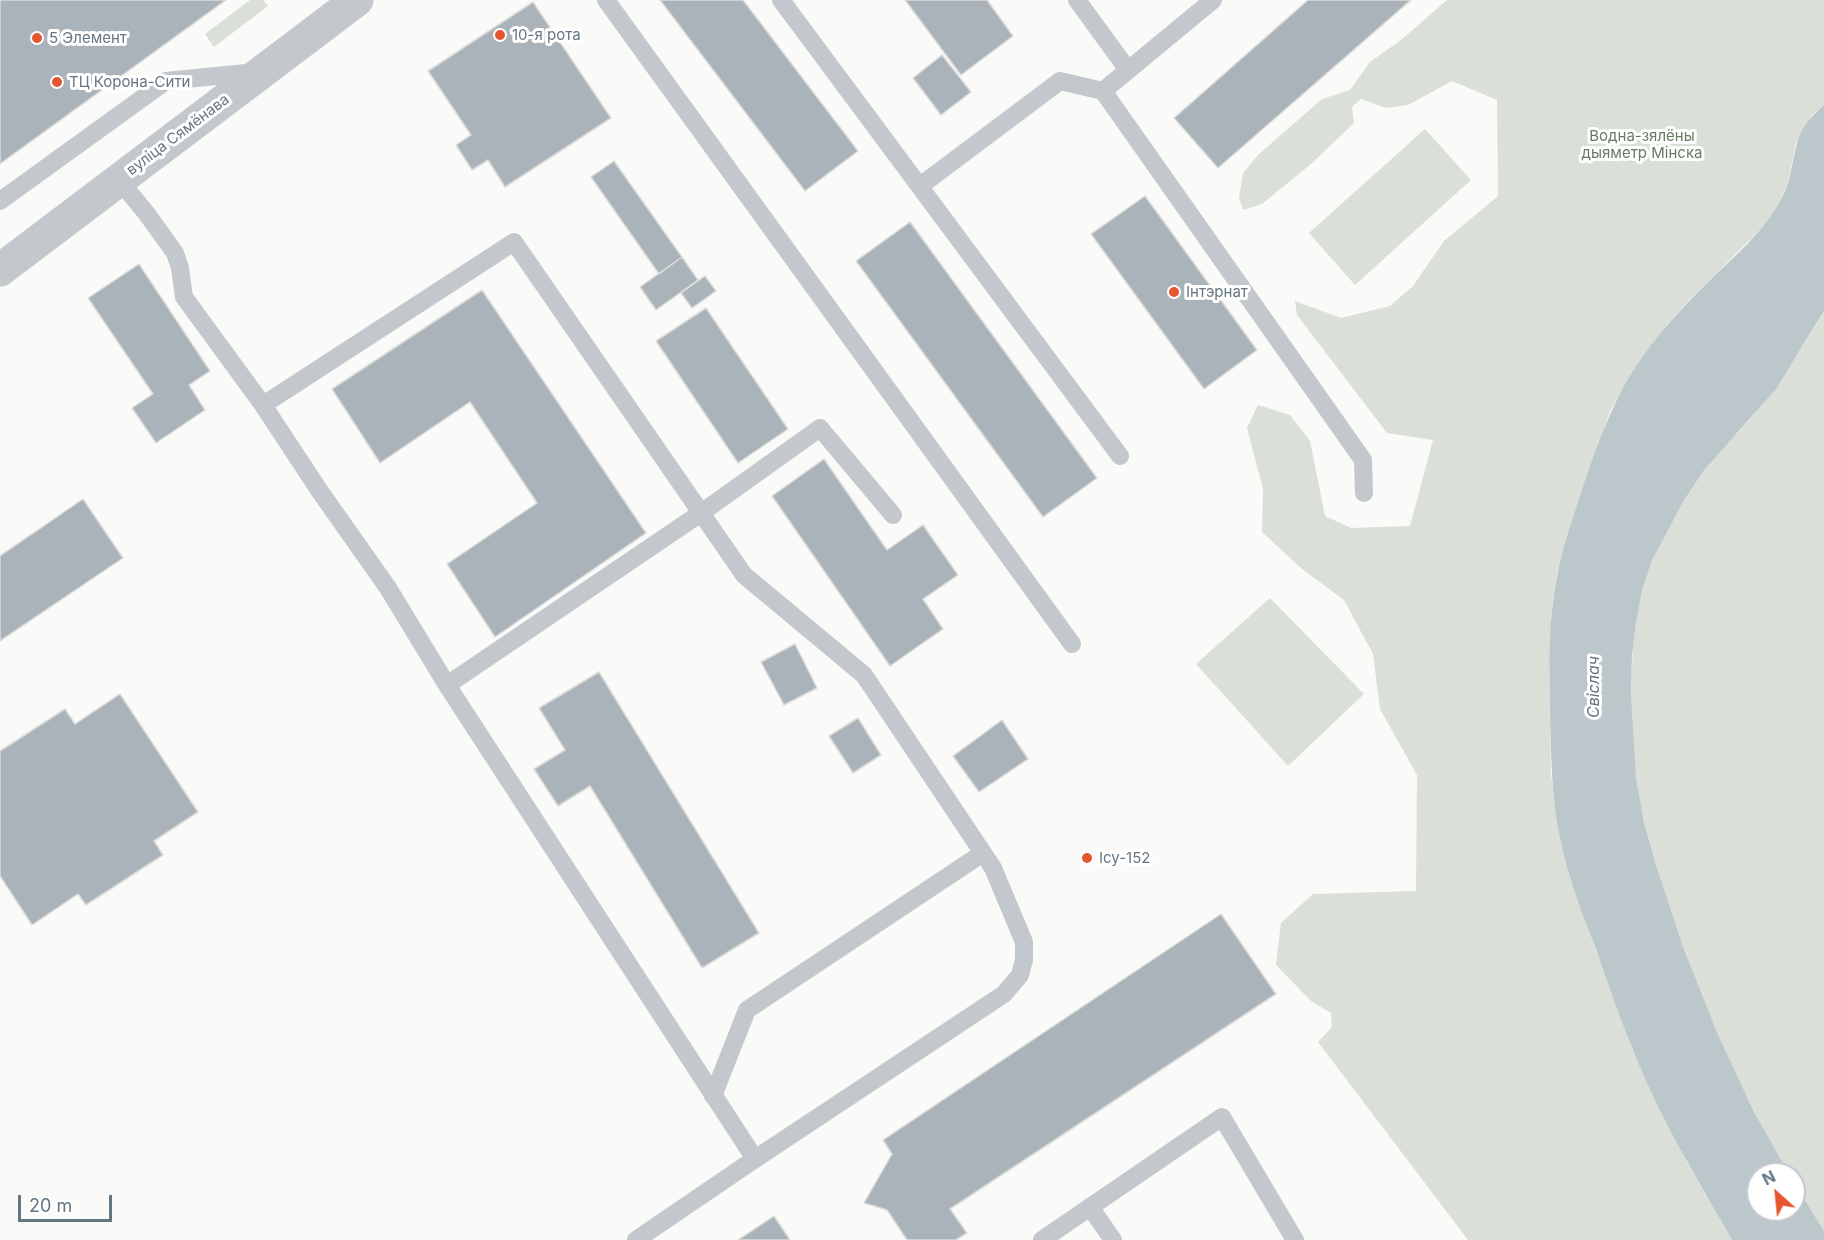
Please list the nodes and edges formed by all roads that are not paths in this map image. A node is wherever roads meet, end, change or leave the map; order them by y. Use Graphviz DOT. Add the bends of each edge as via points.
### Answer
graph roads {
  1 [pos="357,0"];
  2 [pos="606,0"];
  3 [pos="781,0"];
  4 [pos="1077,0"];
  5 [pos="1213,0"];
  6 [pos="1128,70"];
  7 [pos="261,72"];
  8 [pos="1103,91"];
  9 [pos="119,180"];
  10 [pos="921,186"];
  11 [pos="0,201"];
  12 [pos="0,270"];
  13 [pos="263,405"];
  14 [pos="1120,456"];
  15 [pos="1364,493"];
  16 [pos="701,513"];
  17 [pos="893,515"];
  18 [pos="1072,644"];
  19 [pos="447,685"];
  20 [pos="983,853"];
  21 [pos="713,1096"];
  22 [pos="754,1158"];
  23 [pos="1090,1207"];
  24 [pos="636,1240"];
  25 [pos="1042,1240"];
  26 [pos="1113,1240"];
  27 [pos="1295,1240"];
  1 -- 7 [label="street, вуліца Сямёнава"];
  2 -- 18 [label="lane"];
  3 -- 10 [label="lane"];
  4 -- 6 [label="lane"];
  5 -- 6 [label="lane"];
  6 -- 8 [label="lane"];
  7 -- 9 [label="street, вуліца Сямёнава"];
  7 -- 11 [label="lane" via="166,81"];
  8 -- 10 [label="lane" via="1060,81"];
  8 -- 15 [label="lane" via="1363,460"];
  9 -- 12 [label="street, вуліца Сямёнава"];
  9 -- 13 [label="lane" via="175,253 184,297"];
  10 -- 14 [label="lane"];
  13 -- 16 [label="lane" via="514,242"];
  13 -- 19 [label="lane" via="388,588"];
  16 -- 17 [label="lane" via="820,428"];
  16 -- 19 [label="lane"];
  16 -- 20 [label="lane" via="744,575 864,675"];
  19 -- 21 [label="lane"];
  20 -- 21 [label="lane" via="747,1010"];
  20 -- 22 [label="lane" via="1024,942 1020,975 1004,994"];
  21 -- 22 [label="lane"];
  22 -- 24 [label="lane"];
  23 -- 25 [label="lane"];
  23 -- 26 [label="lane"];
  23 -- 27 [label="lane" via="1221,1117"];
}
